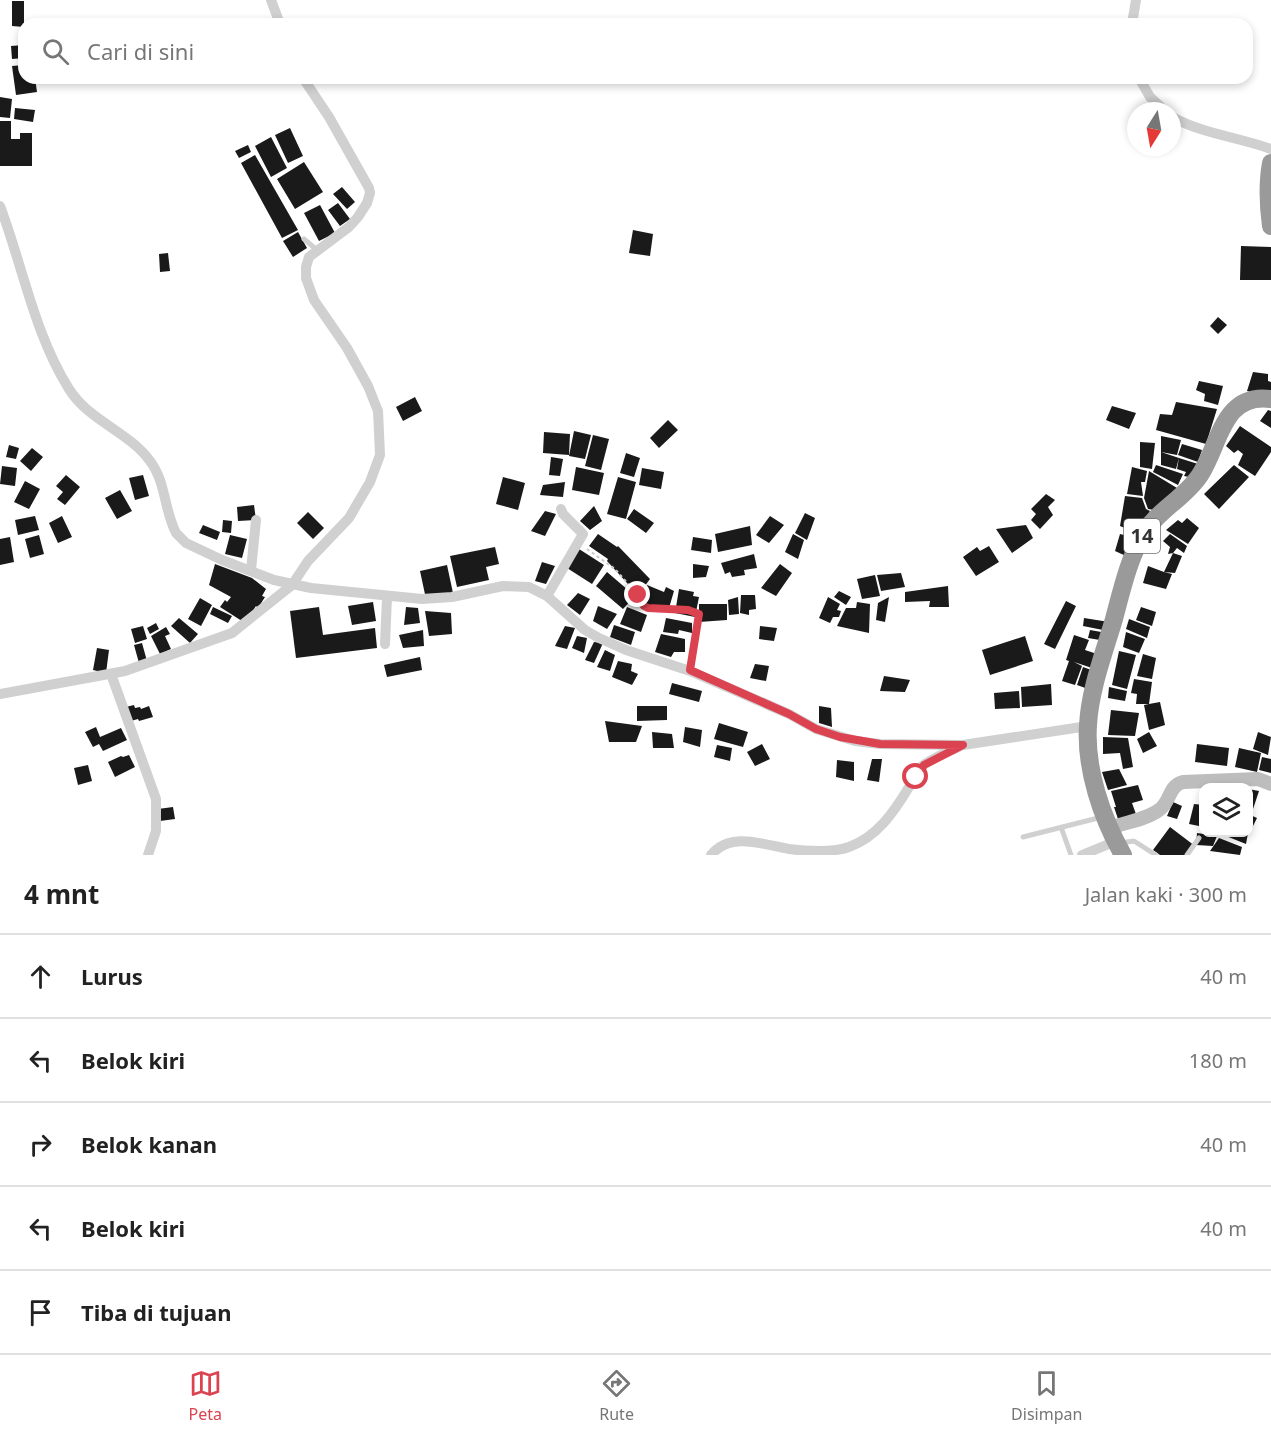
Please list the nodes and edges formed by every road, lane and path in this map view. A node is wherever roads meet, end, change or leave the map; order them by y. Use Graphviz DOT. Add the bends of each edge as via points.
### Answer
graph roads {
  1 [pos="271,0"];
  2 [pos="1136,0"];
  3 [pos="278,18"];
  4 [pos="1133,18"];
  5 [pos="307,84"];
  6 [pos="1142,84"];
  7 [pos="1155,102"];
  8 [pos="1181,121"];
  9 [pos="1271,149"];
  10 [pos="1271,163"];
  11 [pos="0,206"];
  12 [pos="1271,226"];
  13 [pos="304,239"];
  14 [pos="317,250"];
  15 [pos="1271,399"];
  16 [pos="561,509"];
  17 [pos="256,520"];
  18 [pos="579,543"];
  19 [pos="251,570"];
  20 [pos="292,585"];
  21 [pos="546,596"];
  22 [pos="387,597"];
  23 [pos="385,644"];
  24 [pos="690,670"];
  25 [pos="111,674"];
  26 [pos="0,694"];
  27 [pos="1088,726"];
  28 [pos="963,745"];
  29 [pos="1271,784"];
  30 [pos="1061,827"];
  31 [pos="1023,837"];
  32 [pos="1114,837"];
  33 [pos="1199,838"];
  34 [pos="790,852"];
  35 [pos="148,855"];
  36 [pos="711,855"];
  37 [pos="1071,855"];
  38 [pos="1082,855"];
  39 [pos="1156,855"];
  40 [pos="1187,855"];
  1 -- 3 [label="street"];
  2 -- 4 [label="street"];
  5 -- 14 [label="street" via="370,193 368,203 349,227"];
  6 -- 7 [label="street"];
  8 -- 9 [label="street"];
  10 -- 12 [label="highway"];
  11 -- 19 [label="street" via="38,324 74,396 149,460 161,482 179,538"];
  13 -- 14 [label="lane"];
  14 -- 20 [label="street" via="307,260 308,285 368,386 378,411 380,455 350,518 308,561"];
  15 -- 27 [label="highway, 14" via="1242,403 1229,415 1202,472 1143,534 1118,604"];
  16 -- 18 [label="street" via="583,532"];
  17 -- 19 [label="street"];
  18 -- 21 [label="street"];
  18 -- 24 [label="path" via="615,568 644,606 699,614"];
  19 -- 20 [label="street"];
  20 -- 22 [label="street"];
  20 -- 25 [label="street" via="232,633"];
  21 -- 22 [label="street" via="518,585 452,597"];
  21 -- 24 [label="street" via="599,639"];
  22 -- 23 [label="street"];
  24 -- 28 [label="street" via="840,737 880,744"];
  25 -- 26 [label="street"];
  25 -- 35 [label="street" via="156,799 156,831"];
  27 -- 28 [label="street"];
  27 -- 32 [label="highway, 14" via="1094,780"];
  28 -- 34 [label="street" via="921,768 891,815 860,842 832,851"];
  29 -- 32 [label="street" via="1246,779 1183,782 1173,787 1159,810 1132,821"];
  30 -- 31 [label="lane"];
  30 -- 32 [label="lane"];
  30 -- 37 [label="lane"];
  32 -- 38 [label="street"];
  32 -- 39 [label="lane" via="1134,841"];
  33 -- 40 [label="lane"];
  34 -- 36 [label="street" via="735,842 724,844"];
}
